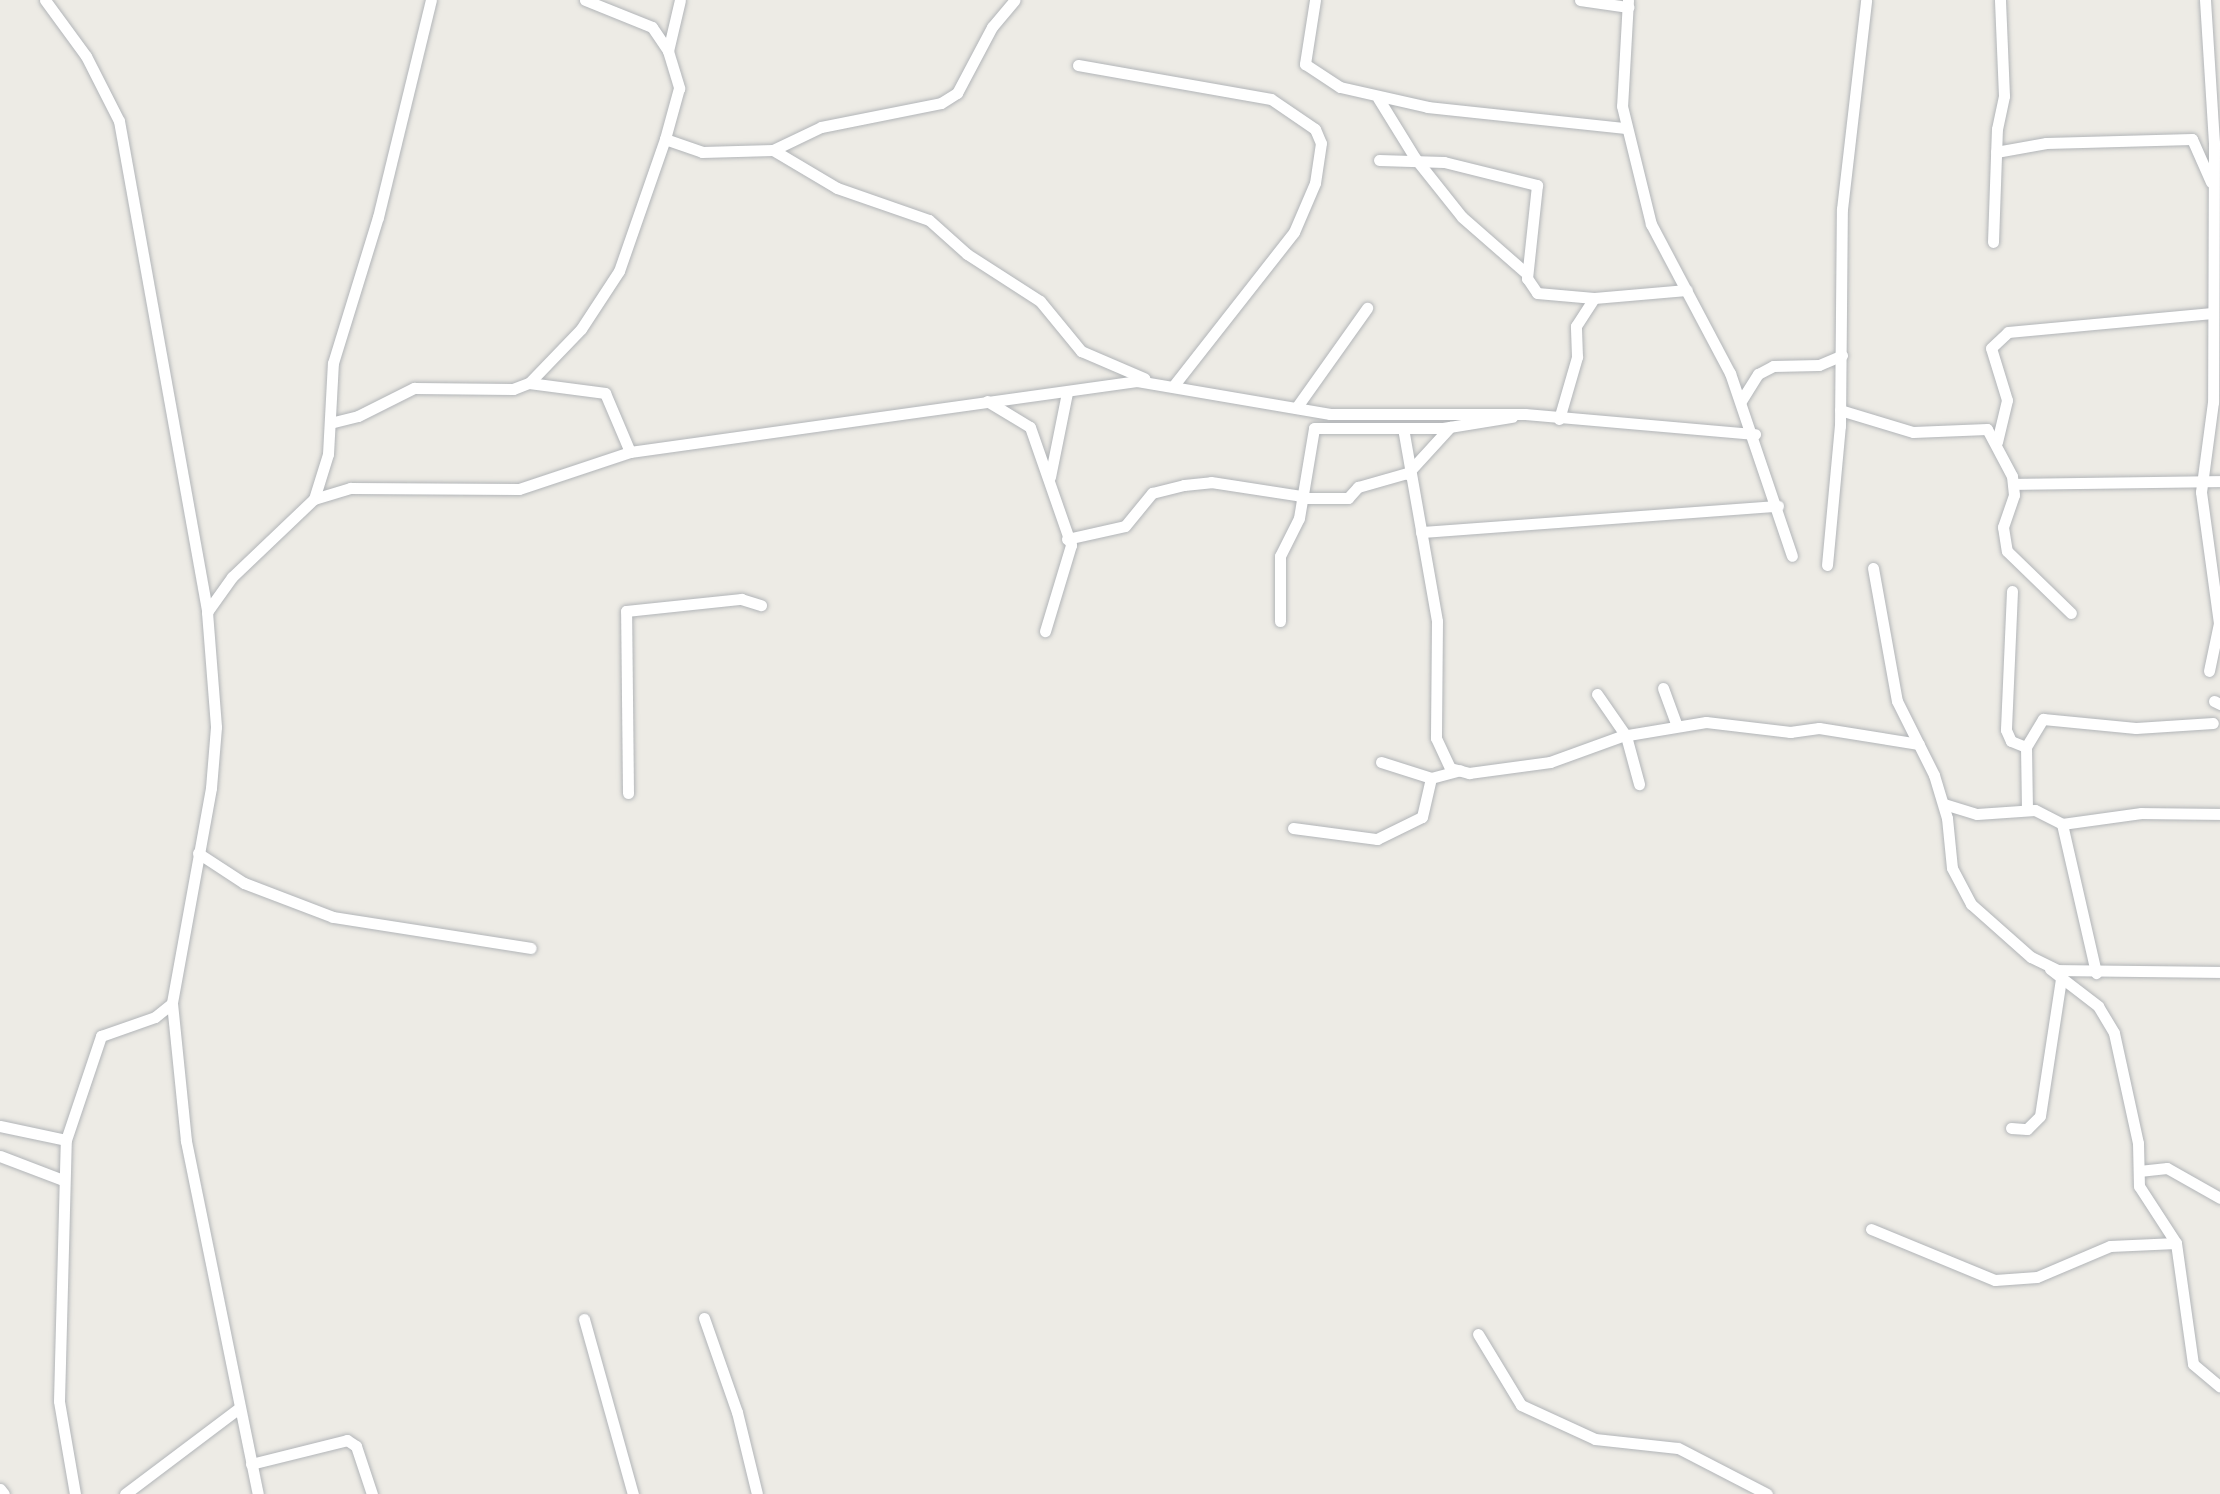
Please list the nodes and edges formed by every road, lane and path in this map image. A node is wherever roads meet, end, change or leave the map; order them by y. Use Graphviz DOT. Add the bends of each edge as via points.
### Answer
graph roads {
  1 [pos="46,0"];
  2 [pos="431,0"];
  3 [pos="586,0"];
  4 [pos="680,0"];
  5 [pos="1015,0"];
  6 [pos="1315,0"];
  7 [pos="1580,0"];
  8 [pos="1866,0"];
  9 [pos="2000,0"];
  10 [pos="2205,0"];
  11 [pos="2213,0"];
  12 [pos="1628,3"];
  13 [pos="668,51"];
  14 [pos="1078,64"];
  15 [pos="2209,83"];
  16 [pos="1378,98"];
  17 [pos="1625,128"];
  18 [pos="666,139"];
  19 [pos="773,150"];
  20 [pos="1996,152"];
  21 [pos="1415,158"];
  22 [pos="1379,160"];
  23 [pos="2213,188"];
  24 [pos="1992,242"];
  25 [pos="1528,274"];
  26 [pos="1687,290"];
  27 [pos="1594,298"];
  28 [pos="1367,308"];
  29 [pos="2212,313"];
  30 [pos="1842,354"];
  31 [pos="1152,381"];
  32 [pos="528,383"];
  33 [pos="1174,385"];
  34 [pos="1066,392"];
  35 [pos="986,400"];
  36 [pos="1741,401"];
  37 [pos="2216,402"];
  38 [pos="1296,408"];
  39 [pos="1840,410"];
  40 [pos="1525,414"];
  41 [pos="1559,419"];
  42 [pos="330,423"];
  43 [pos="1450,427"];
  44 [pos="1403,428"];
  45 [pos="1755,434"];
  46 [pos="1997,442"];
  47 [pos="630,452"];
  48 [pos="1407,474"];
  49 [pos="1050,477"];
  50 [pos="2202,478"];
  51 [pos="2220,480"];
  52 [pos="2013,484"];
  53 [pos="1301,497"];
  54 [pos="314,499"];
  55 [pos="1778,506"];
  56 [pos="1421,532"];
  57 [pos="1068,539"];
  58 [pos="1792,556"];
  59 [pos="1828,565"];
  60 [pos="1872,568"];
  61 [pos="2216,584"];
  62 [pos="2012,591"];
  63 [pos="761,605"];
  64 [pos="207,612"];
  65 [pos="2071,613"];
  66 [pos="1280,621"];
  67 [pos="1045,630"];
  68 [pos="2209,671"];
  69 [pos="1663,688"];
  70 [pos="1597,694"];
  71 [pos="2213,723"];
  72 [pos="1677,726"];
  73 [pos="1626,736"];
  74 [pos="1919,744"];
  75 [pos="2026,746"];
  76 [pos="1381,762"];
  77 [pos="1460,770"];
  78 [pos="1430,778"];
  79 [pos="1639,784"];
  80 [pos="628,792"];
  81 [pos="1944,804"];
  82 [pos="2026,810"];
  83 [pos="2220,814"];
  84 [pos="2062,824"];
  85 [pos="1293,828"];
  86 [pos="198,853"];
  87 [pos="530,948"];
  88 [pos="2046,967"];
  89 [pos="2220,972"];
  90 [pos="2096,973"];
  91 [pos="2061,978"];
  92 [pos="172,1003"];
  93 [pos="0,1126"];
  94 [pos="2010,1128"];
  95 [pos="66,1140"];
  96 [pos="0,1156"];
  97 [pos="2138,1171"];
  98 [pos="63,1180"];
  99 [pos="2220,1198"];
  100 [pos="1870,1229"];
  101 [pos="2176,1242"];
  102 [pos="704,1318"];
  103 [pos="584,1319"];
  104 [pos="1478,1334"];
  105 [pos="2220,1387"];
  106 [pos="238,1408"];
  107 [pos="250,1464"];
  108 [pos="75,1494"];
  109 [pos="124,1494"];
  110 [pos="258,1494"];
  111 [pos="372,1494"];
  112 [pos="633,1494"];
  113 [pos="757,1494"];
  114 [pos="1768,1494"];
  1 -- 64 [label="street" via="76,40 119,121"];
  2 -- 42 [label="street" via="378,217 333,363"];
  3 -- 13 [label="street" via="652,27"];
  4 -- 13 [label="street"];
  5 -- 19 [label="street" via="953,97 822,128"];
  6 -- 16 [label="street" via="1306,67"];
  7 -- 12 [label="street"];
  8 -- 30 [label="street" via="1842,208"];
  9 -- 20 [label="street" via="2004,96"];
  10 -- 15 [label="street"];
  11 -- 15 [label="street"];
  12 -- 17 [label="street"];
  13 -- 18 [label="street" via="680,88"];
  14 -- 33 [label="street" via="1271,99 1315,128 1322,143 1294,232"];
  15 -- 23 [label="street"];
  16 -- 17 [label="street"];
  16 -- 21 [label="street"];
  17 -- 26 [label="street" via="1650,224"];
  18 -- 19 [label="street" via="702,152"];
  18 -- 32 [label="street" via="619,271 581,329"];
  19 -- 31 [label="street" via="838,188 919,213 1040,301 1081,352"];
  20 -- 23 [label="street" via="2046,143 2192,139"];
  20 -- 24 [label="street"];
  21 -- 22 [label="street"];
  21 -- 25 [label="street" via="1462,217"];
  21 -- 25 [label="street" via="1537,185"];
  23 -- 29 [label="street"];
  25 -- 27 [label="street" via="1537,293"];
  26 -- 27 [label="street"];
  26 -- 36 [label="street"];
  27 -- 41 [label="street" via="1576,326 1577,357"];
  28 -- 38 [label="street"];
  29 -- 37 [label="street"];
  29 -- 46 [label="street" via="2008,332 1990,348 2006,400"];
  30 -- 36 [label="street" via="1819,365 1773,366 1758,374"];
  30 -- 39 [label="street"];
  31 -- 33 [label="street"];
  31 -- 34 [label="street"];
  32 -- 42 [label="street" via="512,389 414,388"];
  32 -- 47 [label="street" via="606,392"];
  33 -- 38 [label="street"];
  34 -- 35 [label="street"];
  34 -- 49 [label="street"];
  35 -- 47 [label="street"];
  35 -- 49 [label="street" via="1030,427"];
  36 -- 45 [label="street"];
  37 -- 50 [label="street"];
  38 -- 40 [label="street" via="1330,414"];
  39 -- 46 [label="street" via="1913,432 1982,426"];
  39 -- 59 [label="street"];
  40 -- 41 [label="street"];
  40 -- 43 [label="street"];
  41 -- 45 [label="street"];
  42 -- 54 [label="street"];
  43 -- 44 [label="street"];
  43 -- 48 [label="street"];
  44 -- 48 [label="street"];
  44 -- 53 [label="street" via="1314,428"];
  45 -- 55 [label="street"];
  46 -- 52 [label="street"];
  47 -- 54 [label="street" via="519,489 350,488"];
  48 -- 53 [label="street" via="1358,487 1348,498"];
  48 -- 56 [label="street"];
  49 -- 57 [label="street"];
  50 -- 51 [label="street"];
  50 -- 52 [label="street"];
  50 -- 61 [label="street"];
  52 -- 65 [label="street" via="2003,527 2007,551"];
  53 -- 57 [label="street" via="1210,482 1184,485 1152,493 1125,526"];
  53 -- 66 [label="street" via="1299,518 1280,556"];
  54 -- 64 [label="street" via="232,577"];
  55 -- 56 [label="street"];
  55 -- 58 [label="street"];
  56 -- 77 [label="street" via="1437,621 1438,754"];
  57 -- 67 [label="street" via="1070,558"];
  60 -- 74 [label="street" via="1896,701"];
  61 -- 68 [label="street" via="2219,631"];
  62 -- 75 [label="street" via="2006,730 2011,741"];
  63 -- 80 [label="street" via="740,599 626,611"];
  64 -- 86 [label="street" via="216,727"];
  69 -- 72 [label="street"];
  70 -- 73 [label="street"];
  71 -- 75 [label="street" via="2136,728 2043,718"];
  72 -- 73 [label="street"];
  72 -- 74 [label="street" via="1818,728"];
  73 -- 77 [label="street" via="1550,762"];
  73 -- 79 [label="street"];
  74 -- 81 [label="street"];
  75 -- 82 [label="street"];
  76 -- 78 [label="street"];
  77 -- 78 [label="street"];
  78 -- 85 [label="street" via="1422,817 1377,839"];
  81 -- 82 [label="street" via="1980,814"];
  81 -- 88 [label="street" via="1947,850 1964,893"];
  82 -- 84 [label="street"];
  83 -- 84 [label="street" via="2140,813"];
  84 -- 90 [label="street"];
  86 -- 87 [label="street" via="244,884 334,917"];
  86 -- 92 [label="street"];
  88 -- 90 [label="street"];
  88 -- 91 [label="street"];
  89 -- 90 [label="street"];
  91 -- 94 [label="street" via="2038,1122"];
  91 -- 97 [label="street" via="2098,1006 2114,1033"];
  92 -- 95 [label="street" via="155,1017 101,1036"];
  92 -- 106 [label="street" via="186,1141"];
  93 -- 95 [label="street"];
  95 -- 98 [label="street"];
  96 -- 98 [label="street"];
  97 -- 99 [label="street" via="2168,1168"];
  97 -- 101 [label="street" via="2141,1190"];
  98 -- 108 [label="street" via="59,1402"];
  100 -- 101 [label="street" via="1995,1280 2036,1277 2110,1246"];
  101 -- 105 [label="street" via="2193,1364 2204,1380"];
  102 -- 113 [label="street" via="738,1412"];
  103 -- 112 [label="street"];
  104 -- 114 [label="street" via="1521,1405 1595,1439 1678,1448"];
  106 -- 107 [label="street"];
  106 -- 109 [label="street"];
  107 -- 110 [label="street"];
  107 -- 111 [label="street" via="348,1440"];
}
